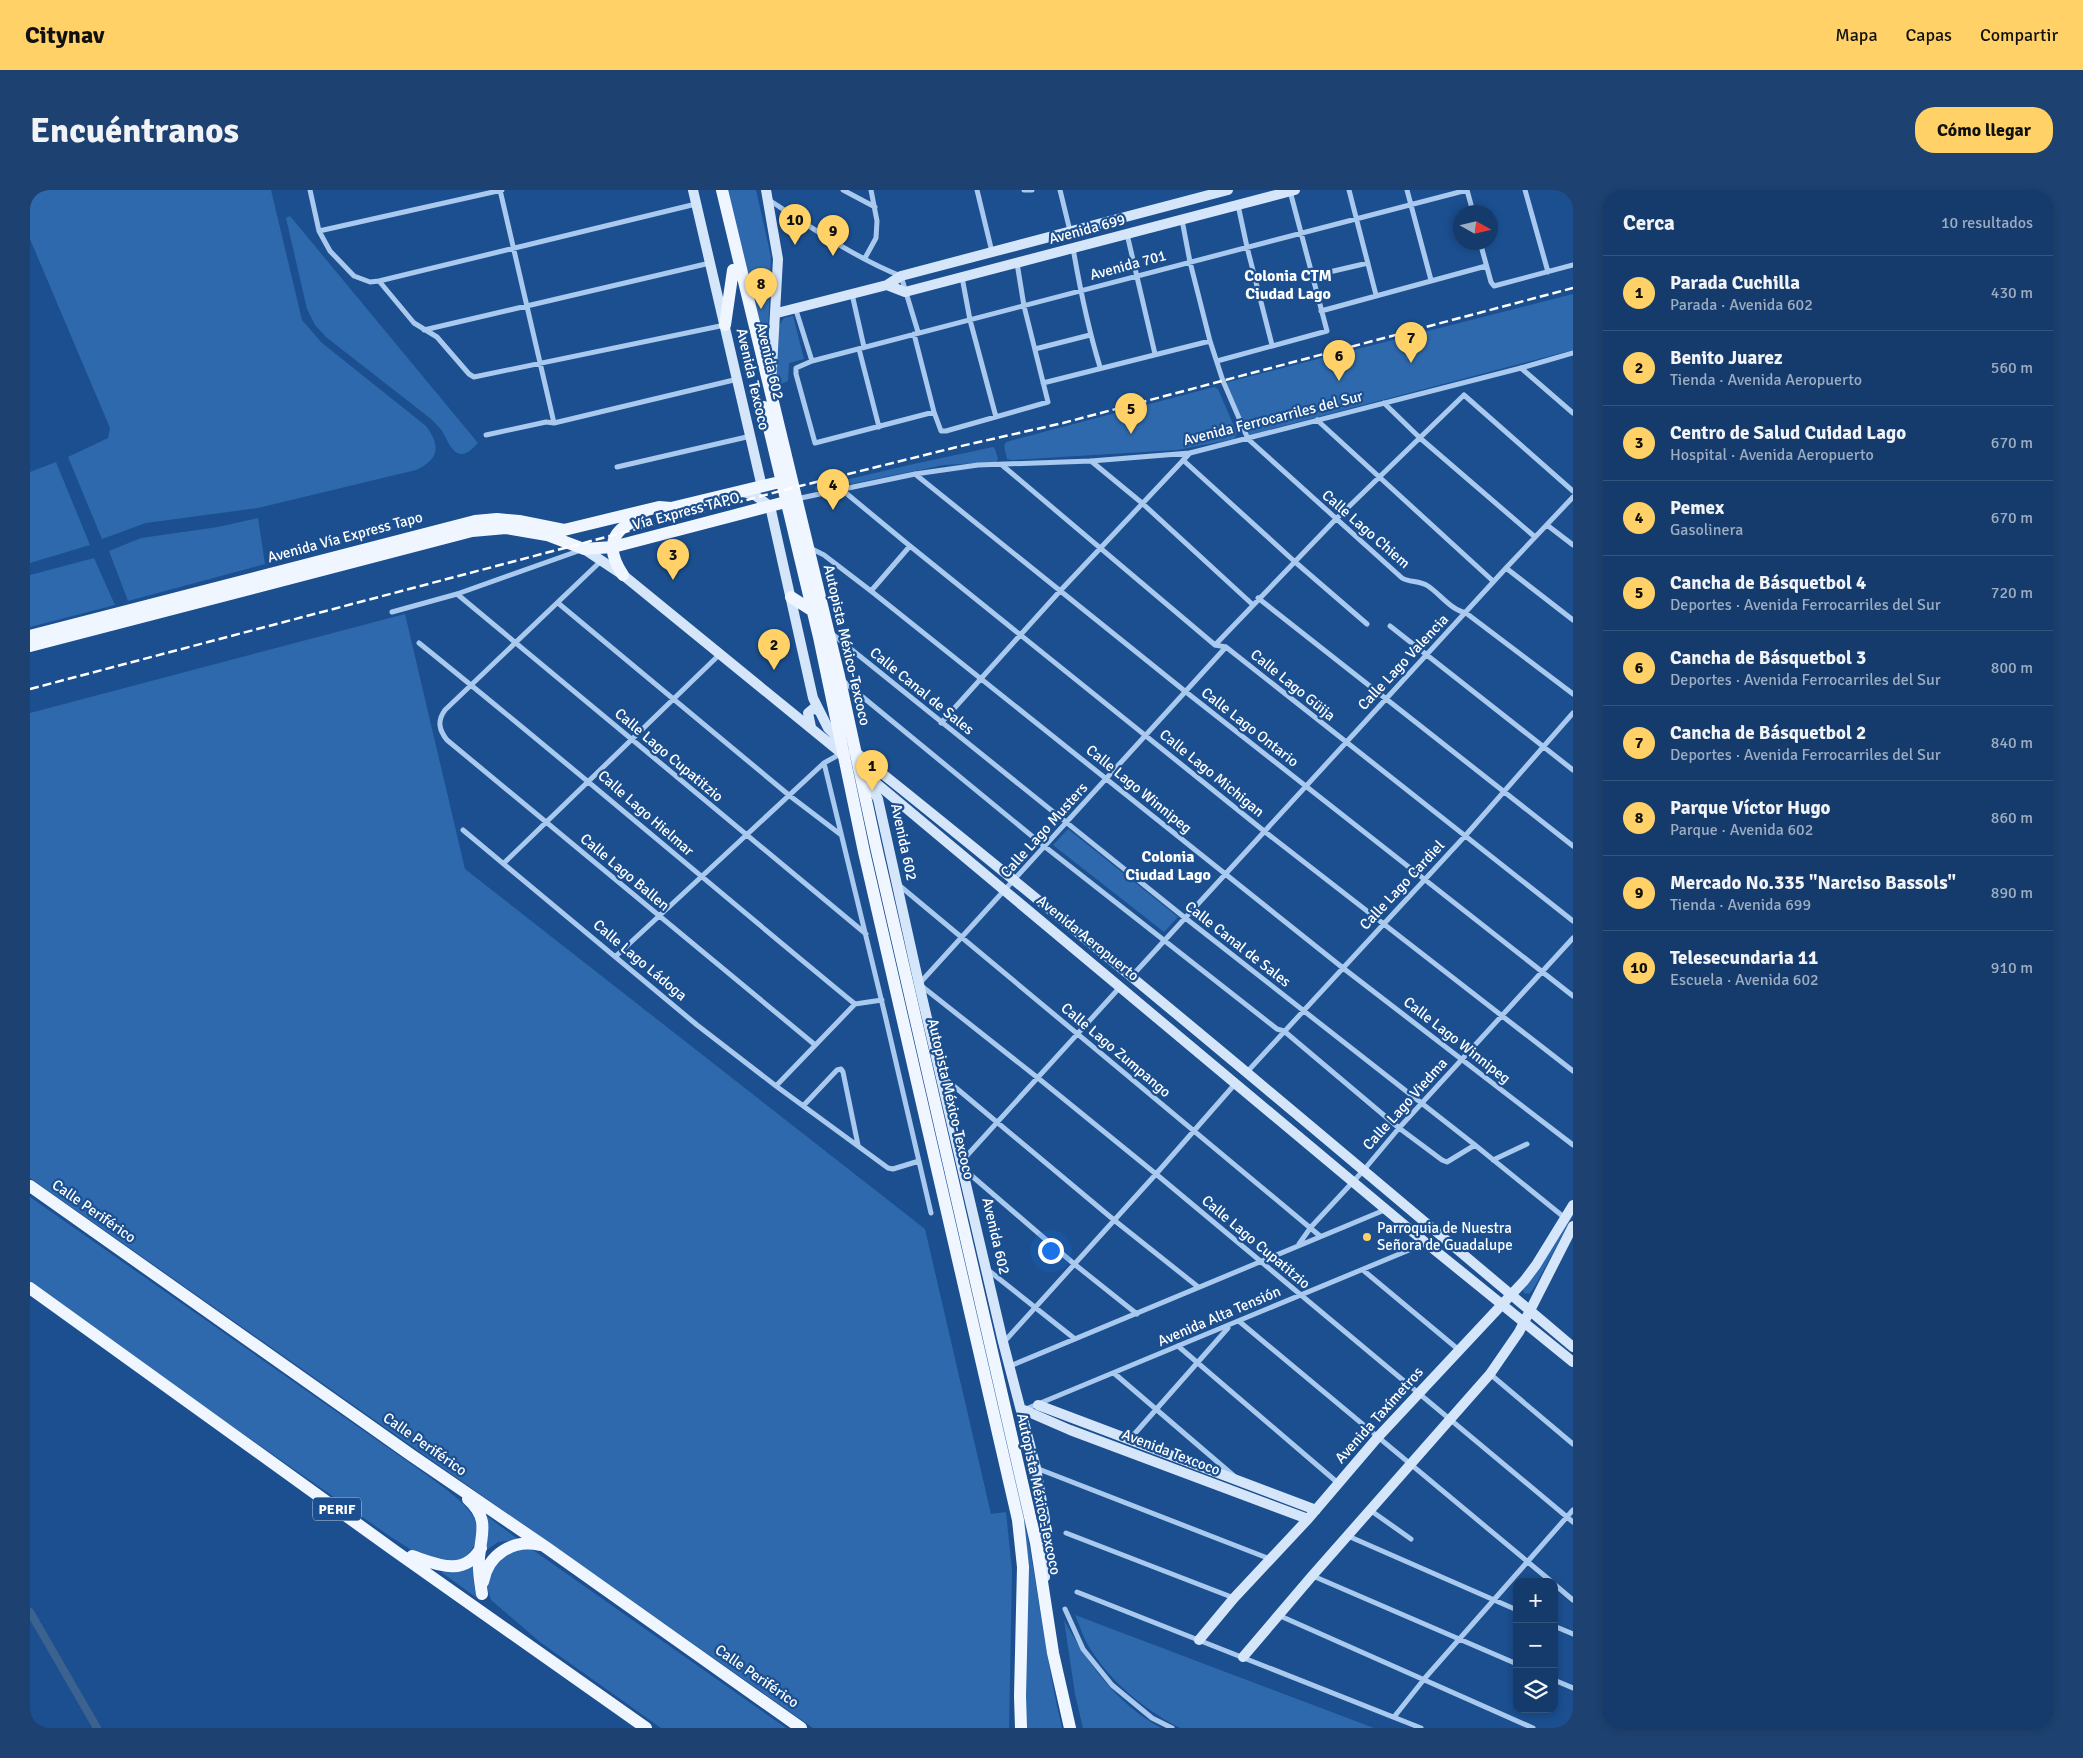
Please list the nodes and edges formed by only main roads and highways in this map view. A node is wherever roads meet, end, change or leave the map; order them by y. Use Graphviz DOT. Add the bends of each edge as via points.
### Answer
graph roads {
  1 [pos="714,190"];
  2 [pos="722,190"];
  3 [pos="733,270"];
  4 [pos="725,325"];
  5 [pos="785,480"];
  6 [pos="791,501"];
  7 [pos="671,508"];
  8 [pos="580,547"];
  9 [pos="613,547"];
  10 [pos="624,575"];
  11 [pos="791,596"];
  12 [pos="813,611"];
  13 [pos="30,636"];
  14 [pos="30,646"];
  15 [pos="849,753"];
  16 [pos="30,1186"];
  17 [pos="30,1288"];
  18 [pos="411,1455"];
  19 [pos="547,1548"];
  20 [pos="503,1550"];
  21 [pos="395,1551"];
  22 [pos="476,1556"];
  23 [pos="482,1594"];
  24 [pos="493,1619"];
  25 [pos="646,1728"];
  26 [pos="801,1728"];
  27 [pos="1021,1728"];
  28 [pos="1070,1728"];
  1 -- 3 [label="main road, Avenida 602"];
  2 -- 5 [label="main road, Avenida 602" via="770,396"];
  3 -- 4 [label="main road"];
  3 -- 5 [label="main road, Avenida 602"];
  5 -- 6 [label="main road, Autopista México-Texcoco"];
  5 -- 7 [label="main road"];
  6 -- 9 [label="main road, Vía Express TAPO"];
  6 -- 12 [label="main road, Autopista México-Texcoco"];
  6 -- 15 [label="main road, Autopista México-Texcoco" via="807,546 839,676"];
  7 -- 9 [label="main road" via="624,525"];
  7 -- 13 [label="main road, Avenida Vía Express Tapo" via="659,507 564,530 519,521 475,520"];
  8 -- 9 [label="main road, Vía Express TAPO"];
  8 -- 14 [label="main road, Avenida Vía Express Tapo" via="518,530 472,531"];
  9 -- 10 [label="main road" via="615,561"];
  11 -- 12 [label="main road"];
  12 -- 15 [label="main road, Autopista México-Texcoco" via="840,740"];
  15 -- 27 [label="main road, Autopista México-Texcoco" via="1018,1520 1023,1567"];
  15 -- 28 [label="main road, Autopista México-Texcoco" via="859,768 1036,1543 1044,1601"];
  16 -- 18 [label="main road, Calle Periférico"];
  17 -- 21 [label="main road, PERIF"];
  18 -- 19 [label="main road, Calle Periférico"];
  18 -- 22 [label="main road" via="476,1508 483,1526"];
  19 -- 20 [label="main road" via="527,1543"];
  19 -- 26 [label="main road, Calle Periférico"];
  20 -- 22 [label="main road"];
  20 -- 23 [label="main road" via="487,1567"];
  21 -- 22 [label="main road" via="438,1566 452,1567"];
  21 -- 24 [label="main road, PERIF"];
  22 -- 23 [label="main road"];
  23 -- 24 [label="main road"];
  24 -- 25 [label="main road, PERIF"];
}
